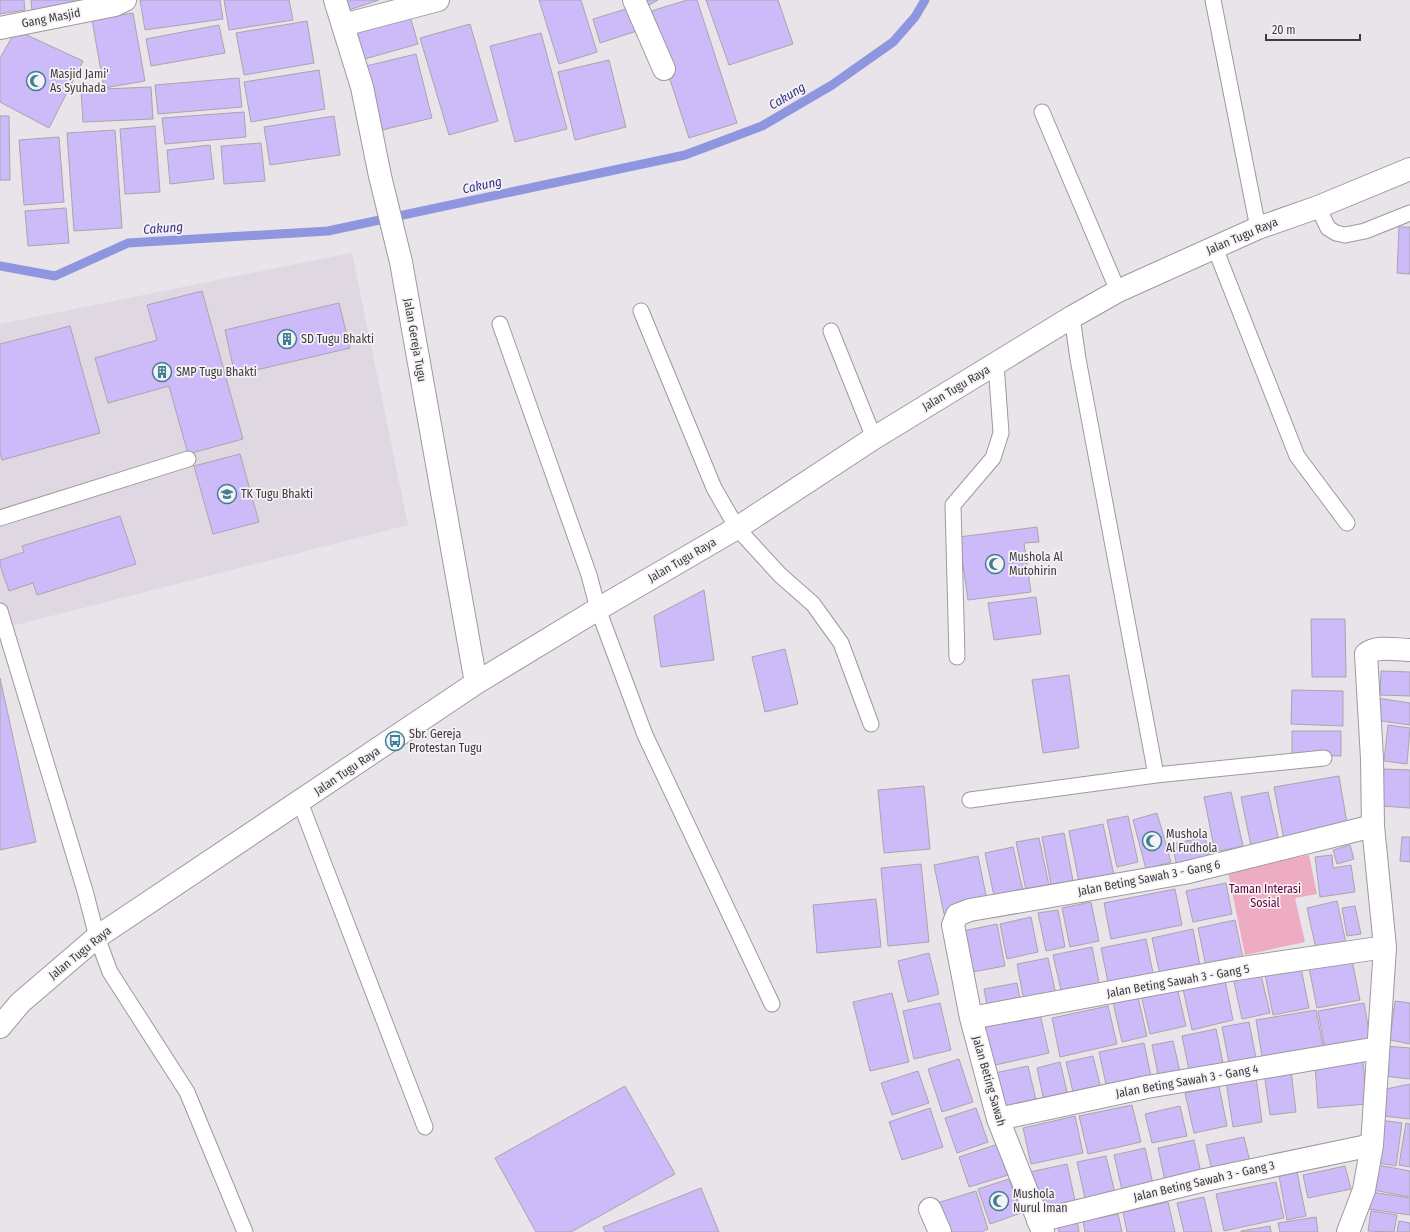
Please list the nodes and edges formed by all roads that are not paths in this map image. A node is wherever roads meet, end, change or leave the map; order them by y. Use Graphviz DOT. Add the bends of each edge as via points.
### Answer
graph roads {
  1 [pos="126,0"];
  2 [pos="335,0"];
  3 [pos="438,0"];
  4 [pos="634,0"];
  5 [pos="1213,0"];
  6 [pos="343,25"];
  7 [pos="0,28"];
  8 [pos="664,70"];
  9 [pos="1042,112"];
  10 [pos="1410,169"];
  11 [pos="1318,206"];
  12 [pos="1410,213"];
  13 [pos="1258,228"];
  14 [pos="1215,248"];
  15 [pos="1118,291"];
  16 [pos="641,311"];
  17 [pos="1072,317"];
  18 [pos="500,324"];
  19 [pos="830,331"];
  20 [pos="996,364"];
  21 [pos="874,438"];
  22 [pos="188,460"];
  23 [pos="0,518"];
  24 [pos="1348,523"];
  25 [pos="737,528"];
  26 [pos="598,609"];
  27 [pos="0,611"];
  28 [pos="1410,650"];
  29 [pos="957,657"];
  30 [pos="476,683"];
  31 [pos="871,724"];
  32 [pos="1324,758"];
  33 [pos="1156,775"];
  34 [pos="970,800"];
  35 [pos="300,802"];
  36 [pos="1373,826"];
  37 [pos="954,925"];
  38 [pos="97,937"];
  39 [pos="1385,947"];
  40 [pos="772,1004"];
  41 [pos="971,1018"];
  42 [pos="0,1027"];
  43 [pos="1378,1048"];
  44 [pos="998,1119"];
  45 [pos="425,1126"];
  46 [pos="1372,1145"];
  47 [pos="930,1209"];
  48 [pos="1040,1226"];
  49 [pos="245,1232"];
  50 [pos="940,1232"];
  51 [pos="1348,1232"];
  1 -- 7 [label="street, Gang Masjid" via="115,5"];
  2 -- 6 [label="street, Jalan Gereja Tugu"];
  3 -- 6 [label="street"];
  4 -- 8 [label="street"];
  5 -- 13 [label="lane"];
  6 -- 30 [label="street, Jalan Gereja Tugu" via="362,87 401,262"];
  9 -- 15 [label="lane"];
  10 -- 11 [label="street, Jalan Tugu Raya"];
  11 -- 12 [label="lane" via="1328,228 1345,235 1365,231"];
  11 -- 13 [label="street, Jalan Tugu Raya"];
  13 -- 14 [label="street, Jalan Tugu Raya"];
  14 -- 15 [label="street, Jalan Tugu Raya"];
  14 -- 24 [label="lane" via="1297,456"];
  15 -- 17 [label="street, Jalan Tugu Raya"];
  16 -- 25 [label="lane" via="714,488"];
  17 -- 20 [label="street, Jalan Tugu Raya"];
  17 -- 33 [label="lane"];
  18 -- 26 [label="lane" via="589,575"];
  19 -- 21 [label="lane"];
  20 -- 21 [label="street, Jalan Tugu Raya"];
  20 -- 29 [label="lane" via="1001,433 993,458 953,505"];
  21 -- 25 [label="street, Jalan Tugu Raya"];
  22 -- 23 [label="lane"];
  25 -- 26 [label="street, Jalan Tugu Raya"];
  25 -- 31 [label="lane" via="780,575 813,604 841,643"];
  26 -- 30 [label="street, Jalan Tugu Raya"];
  26 -- 40 [label="lane" via="645,735"];
  27 -- 38 [label="lane"];
  28 -- 36 [label="street" via="1378,649 1366,654"];
  30 -- 35 [label="street, Jalan Tugu Raya"];
  32 -- 33 [label="lane"];
  33 -- 34 [label="lane"];
  35 -- 38 [label="street, Jalan Tugu Raya"];
  35 -- 45 [label="lane"];
  36 -- 37 [label="street, Jalan Beting Sawah 3 - Gang 6" via="1184,873 970,910 957,915"];
  36 -- 39 [label="street"];
  37 -- 41 [label="street, Jalan Beting Sawah"];
  38 -- 42 [label="street, Jalan Tugu Raya" via="20,1002"];
  38 -- 49 [label="lane" via="110,972 187,1092"];
  39 -- 41 [label="street, Jalan Beting Sawah 3 - Gang 5" via="1236,969"];
  39 -- 43 [label="street"];
  41 -- 44 [label="street, Jalan Beting Sawah"];
  43 -- 44 [label="street, Jalan Beting Sawah 3 - Gang 4" via="1147,1087"];
  43 -- 46 [label="street"];
  44 -- 48 [label="street, Jalan Beting Sawah"];
  46 -- 48 [label="street, Jalan Beting Sawah 3 - Gang 3" via="1205,1180"];
  46 -- 51 [label="street" via="1364,1190"];
  47 -- 50 [label="street"];
}
